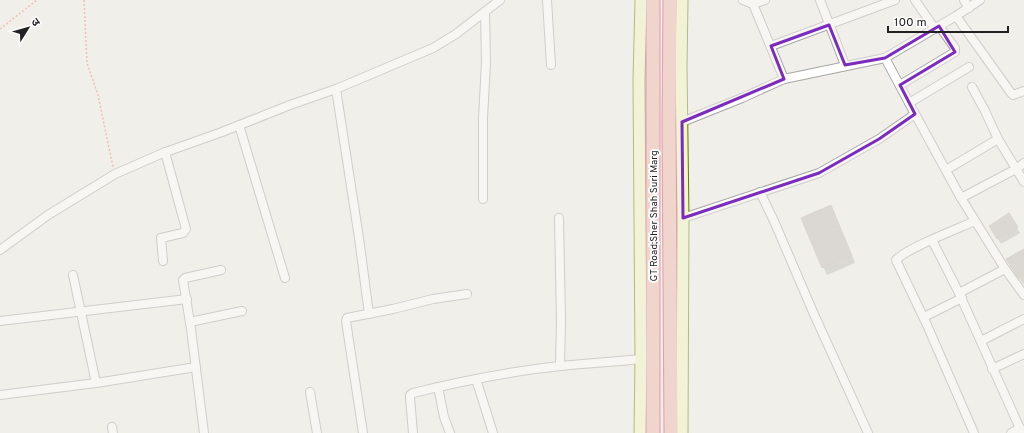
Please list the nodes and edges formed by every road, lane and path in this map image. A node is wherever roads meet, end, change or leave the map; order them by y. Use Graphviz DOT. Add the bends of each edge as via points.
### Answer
graph roads {
  1 [pos="37,0"];
  2 [pos="84,0"];
  3 [pos="500,0"];
  4 [pos="547,0"];
  5 [pos="641,0"];
  6 [pos="653,0"];
  7 [pos="670,0"];
  8 [pos="682,0"];
  9 [pos="743,0"];
  10 [pos="765,0"];
  11 [pos="820,0"];
  12 [pos="895,0"];
  13 [pos="915,0"];
  14 [pos="964,0"];
  15 [pos="980,0"];
  16 [pos="753,4"];
  17 [pos="969,8"];
  18 [pos="485,12"];
  19 [pos="956,16"];
  20 [pos="829,25"];
  21 [pos="937,27"];
  22 [pos="0,29"];
  23 [pos="771,46"];
  24 [pos="885,58"];
  25 [pos="551,65"];
  26 [pos="845,65"];
  27 [pos="970,67"];
  28 [pos="784,79"];
  29 [pos="900,85"];
  30 [pos="972,87"];
  31 [pos="336,89"];
  32 [pos="1024,91"];
  33 [pos="909,103"];
  34 [pos="915,114"];
  35 [pos="682,122"];
  36 [pos="239,125"];
  37 [pos="998,140"];
  38 [pos="165,152"];
  39 [pos="1024,163"];
  40 [pos="1016,169"];
  41 [pos="946,170"];
  42 [pos="115,174"];
  43 [pos="1024,182"];
  44 [pos="760,192"];
  45 [pos="962,198"];
  46 [pos="483,199"];
  47 [pos="559,218"];
  48 [pos="683,218"];
  49 [pos="975,221"];
  50 [pos="932,240"];
  51 [pos="0,250"];
  52 [pos="164,261"];
  53 [pos="1006,269"];
  54 [pos="221,270"];
  55 [pos="73,275"];
  56 [pos="285,278"];
  57 [pos="467,294"];
  58 [pos="1024,295"];
  59 [pos="960,296"];
  60 [pos="187,298"];
  61 [pos="80,311"];
  62 [pos="242,311"];
  63 [pos="369,314"];
  64 [pos="924,317"];
  65 [pos="1024,319"];
  66 [pos="0,321"];
  67 [pos="190,322"];
  68 [pos="981,341"];
  69 [pos="1024,354"];
  70 [pos="641,359"];
  71 [pos="560,366"];
  72 [pos="196,367"];
  73 [pos="992,369"];
  74 [pos="476,379"];
  75 [pos="96,383"];
  76 [pos="438,387"];
  77 [pos="310,392"];
  78 [pos="0,395"];
  79 [pos="1021,431"];
  80 [pos="204,433"];
  81 [pos="317,433"];
  82 [pos="363,433"];
  83 [pos="413,433"];
  84 [pos="450,433"];
  85 [pos="494,433"];
  86 [pos="640,433"];
  87 [pos="653,433"];
  88 [pos="670,433"];
  89 [pos="682,433"];
  90 [pos="868,433"];
  91 [pos="974,433"];
  92 [pos="1010,433"];
  1 -- 22 [label="path"];
  2 -- 42 [label="path" via="87,63 98,95"];
  3 -- 18 [label="street"];
  4 -- 25 [label="street"];
  5 -- 70 [label="main road"];
  6 -- 87 [label="highway, GT Road;Sher Shah Suri Marg"];
  7 -- 88 [label="highway, GT Road;Sher Shah Suri Marg"];
  8 -- 35 [label="main road"];
  9 -- 16 [label="street"];
  10 -- 16 [label="street"];
  11 -- 20 [label="street"];
  12 -- 20 [label="street"];
  13 -- 21 [label="street"];
  14 -- 17 [label="street"];
  15 -- 17 [label="street"];
  16 -- 23 [label="street"];
  17 -- 19 [label="street"];
  18 -- 31 [label="street" via="433,48"];
  18 -- 46 [label="street"];
  19 -- 21 [label="street"];
  19 -- 32 [label="street" via="1013,96"];
  20 -- 23 [label="street"];
  20 -- 26 [label="street"];
  21 -- 24 [label="street"];
  21 -- 29 [label="street" via="955,48 955,52"];
  23 -- 28 [label="street"];
  24 -- 26 [label="street"];
  24 -- 29 [label="street"];
  26 -- 28 [label="street"];
  27 -- 33 [label="street"];
  28 -- 35 [label="street"];
  29 -- 33 [label="street"];
  30 -- 37 [label="street"];
  31 -- 36 [label="street"];
  31 -- 63 [label="street"];
  33 -- 34 [label="street"];
  34 -- 41 [label="street"];
  34 -- 44 [label="street" via="879,139 819,173"];
  35 -- 48 [label="main road"];
  36 -- 38 [label="street"];
  36 -- 56 [label="street"];
  37 -- 40 [label="street"];
  37 -- 41 [label="street"];
  38 -- 42 [label="street"];
  38 -- 52 [label="street" via="186,229 183,233 161,238"];
  39 -- 40 [label="street"];
  40 -- 43 [label="street"];
  40 -- 45 [label="street"];
  41 -- 45 [label="street"];
  42 -- 51 [label="street" via="48,215"];
  44 -- 48 [label="street"];
  44 -- 90 [label="street"];
  45 -- 49 [label="street"];
  47 -- 71 [label="street"];
  48 -- 89 [label="main road"];
  49 -- 50 [label="street"];
  49 -- 53 [label="street"];
  50 -- 59 [label="street"];
  50 -- 64 [label="street" via="896,260"];
  53 -- 58 [label="street"];
  53 -- 59 [label="street"];
  54 -- 60 [label="street" via="184,279"];
  55 -- 61 [label="street"];
  57 -- 63 [label="street"];
  59 -- 64 [label="street"];
  59 -- 68 [label="street"];
  60 -- 61 [label="street"];
  60 -- 67 [label="street"];
  61 -- 66 [label="street"];
  61 -- 75 [label="street"];
  62 -- 67 [label="street"];
  63 -- 82 [label="street" via="349,317 346,321"];
  64 -- 91 [label="street"];
  65 -- 68 [label="street"];
  67 -- 72 [label="street"];
  68 -- 73 [label="street"];
  69 -- 73 [label="street"];
  70 -- 71 [label="street"];
  70 -- 86 [label="main road"];
  71 -- 74 [label="street"];
  72 -- 75 [label="street"];
  72 -- 80 [label="street"];
  73 -- 79 [label="street"];
  74 -- 76 [label="street"];
  74 -- 85 [label="street"];
  75 -- 78 [label="street"];
  76 -- 83 [label="street" via="410,395"];
  76 -- 84 [label="street" via="444,418"];
  77 -- 81 [label="street"];
  79 -- 92 [label="street"];
}
